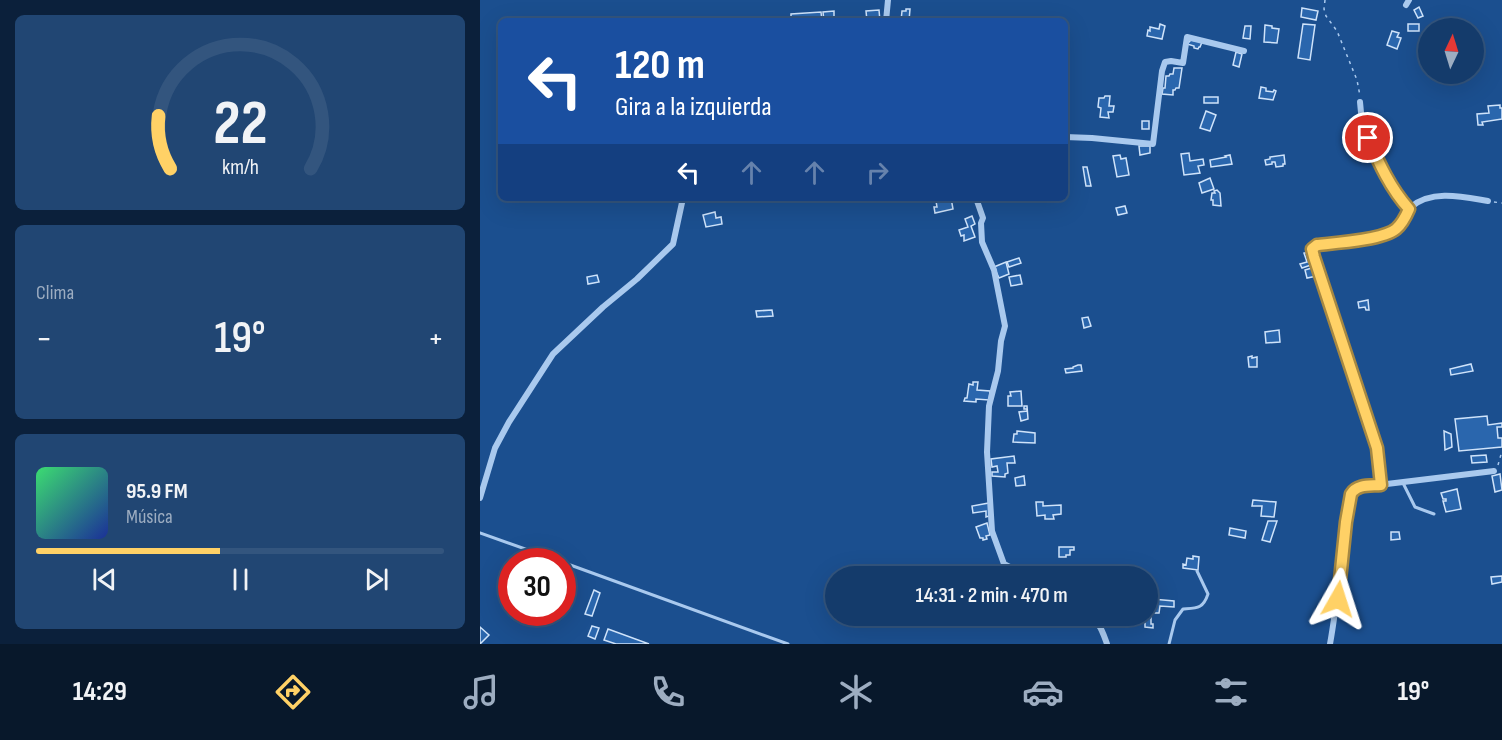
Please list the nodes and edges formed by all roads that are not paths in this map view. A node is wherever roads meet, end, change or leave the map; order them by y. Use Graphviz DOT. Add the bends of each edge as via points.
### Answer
graph roads {
  1 [pos="888,0"];
  2 [pos="886,18"];
  3 [pos="1244,51"];
  4 [pos="1360,102"];
  5 [pos="1068,137"];
  6 [pos="682,201"];
  7 [pos="977,201"];
  8 [pos="1488,201"];
  9 [pos="1409,209"];
  10 [pos="1494,471"];
  11 [pos="1403,483"];
  12 [pos="1381,485"];
  13 [pos="480,498"];
  14 [pos="1434,514"];
  15 [pos="480,533"];
  16 [pos="522,548"];
  17 [pos="1008,566"];
  18 [pos="576,567"];
  19 [pos="1197,571"];
  20 [pos="1099,626"];
  21 [pos="788,644"];
  22 [pos="1107,644"];
  23 [pos="1169,644"];
  24 [pos="1330,644"];
  1 -- 2 [label="street"];
  3 -- 5 [label="street" via="1187,37 1184,63 1165,62 1162,71 1153,144"];
  4 -- 9 [label="street" via="1362,123 1375,152 1387,178"];
  6 -- 13 [label="street" via="673,244 553,354 495,448"];
  7 -- 17 [label="street" via="983,218 982,242 994,270 1005,326 989,406 987,452 992,531"];
  8 -- 9 [label="street" via="1457,195 1434,197"];
  9 -- 12 [label="street" via="1396,230 1312,249 1377,448"];
  10 -- 11 [label="street"];
  11 -- 12 [label="street"];
  11 -- 14 [label="lane" via="1415,507"];
  12 -- 24 [label="street" via="1357,488 1351,494"];
  15 -- 16 [label="lane"];
  18 -- 21 [label="lane"];
  19 -- 23 [label="lane" via="1208,594 1205,602 1183,609 1174,620"];
  20 -- 22 [label="street"];
}
